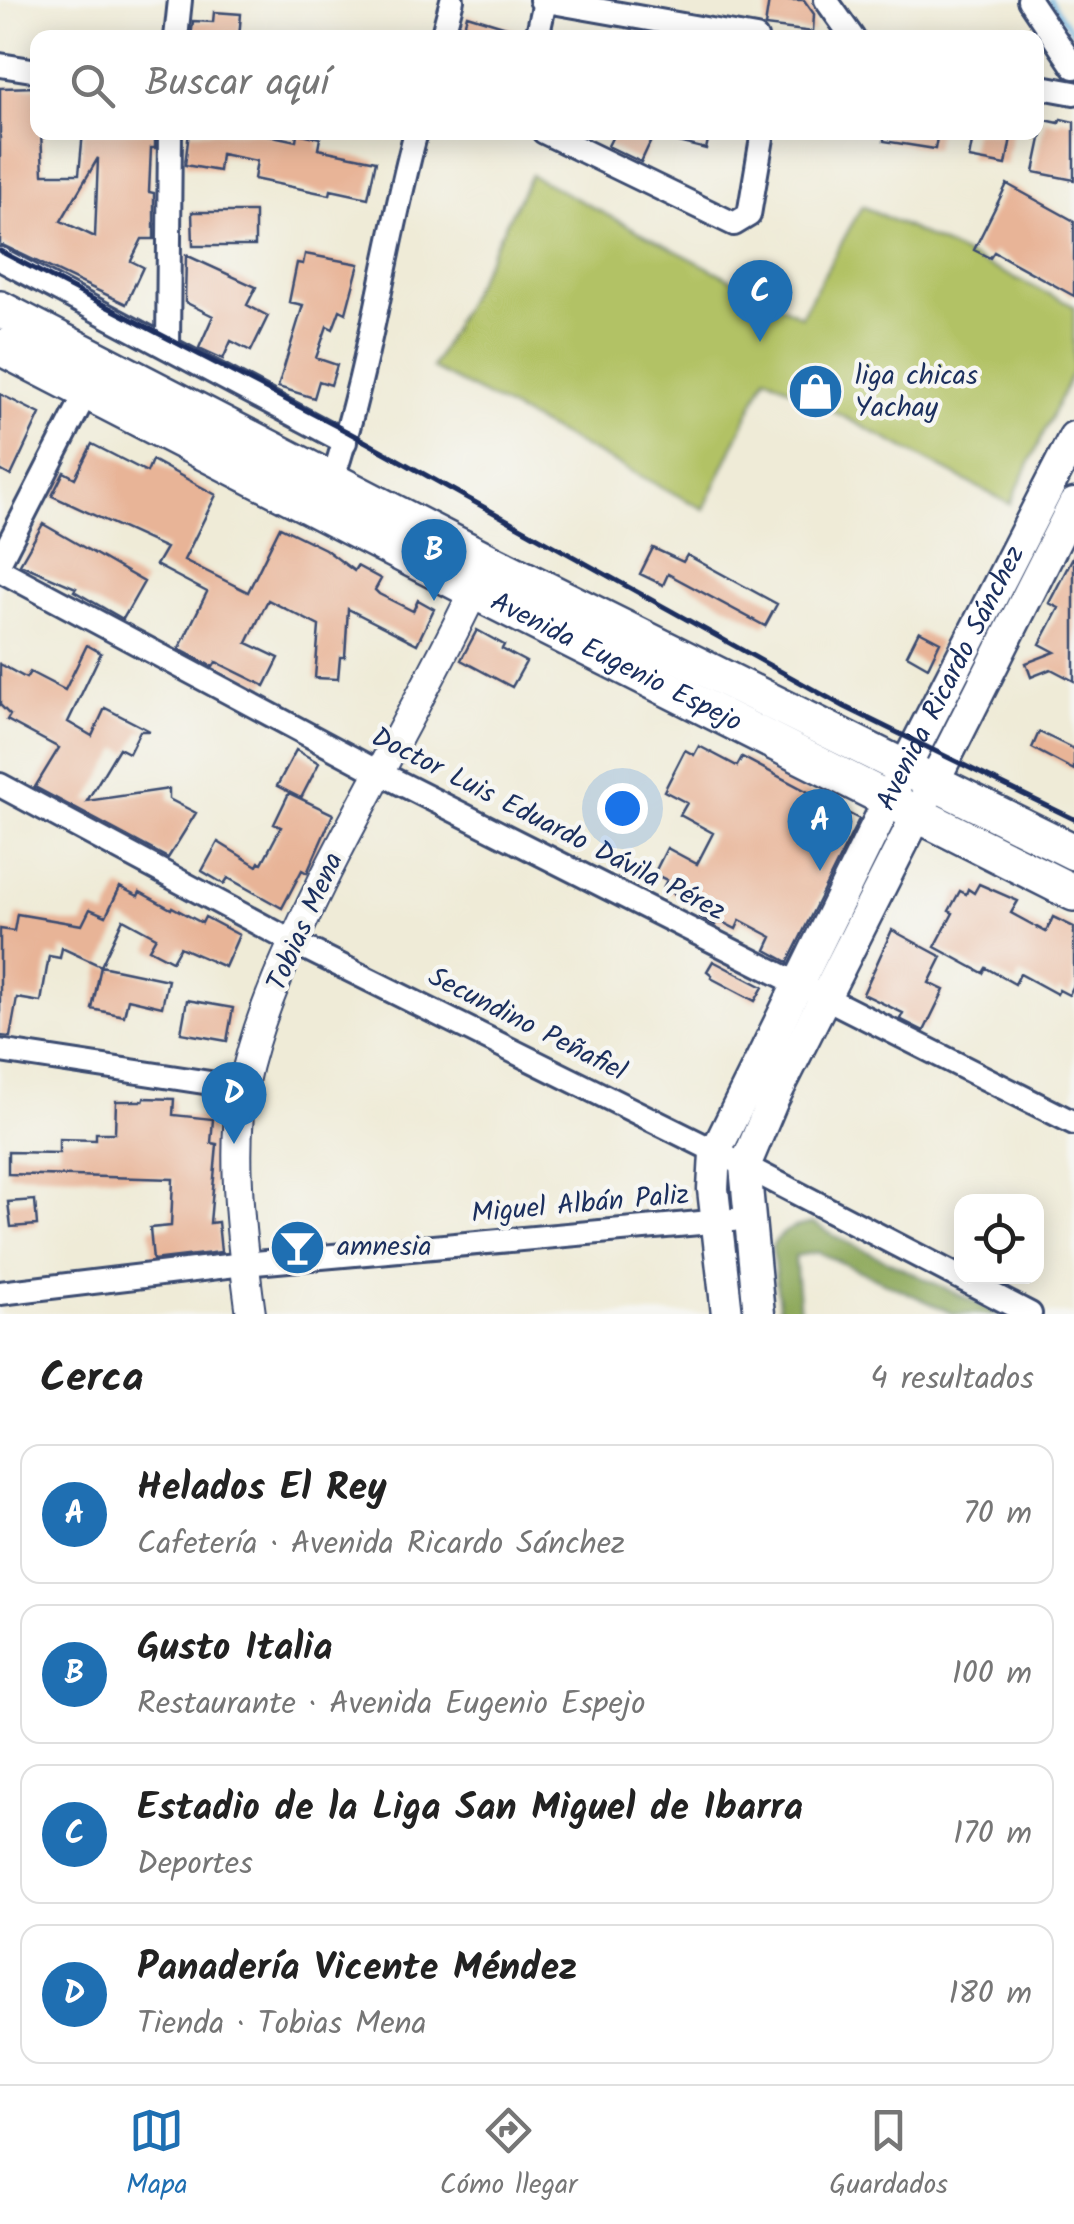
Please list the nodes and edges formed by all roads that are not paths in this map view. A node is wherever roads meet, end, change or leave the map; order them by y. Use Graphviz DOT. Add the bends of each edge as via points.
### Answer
graph roads {
  1 [pos="180,0"];
  2 [pos="452,0"];
  3 [pos="543,0"];
  4 [pos="826,0"];
  5 [pos="1029,0"];
  6 [pos="177,30"];
  7 [pos="444,30"];
  8 [pos="538,30"];
  9 [pos="711,30"];
  10 [pos="847,30"];
  11 [pos="0,65"];
  12 [pos="1074,67"];
  13 [pos="30,69"];
  14 [pos="1044,87"];
  15 [pos="1074,93"];
  16 [pos="170,140"];
  17 [pos="414,140"];
  18 [pos="561,140"];
  19 [pos="763,140"];
  20 [pos="0,259"];
  21 [pos="0,310"];
  22 [pos="168,346"];
  23 [pos="0,347"];
  24 [pos="87,392"];
  25 [pos="1074,438"];
  26 [pos="345,442"];
  27 [pos="332,480"];
  28 [pos="1074,504"];
  29 [pos="0,561"];
  30 [pos="0,570"];
  31 [pos="481,576"];
  32 [pos="378,772"];
  33 [pos="918,776"];
  34 [pos="0,785"];
  35 [pos="903,809"];
  36 [pos="1074,852"];
  37 [pos="1074,893"];
  38 [pos="292,942"];
  39 [pos="798,986"];
  40 [pos="826,998"];
  41 [pos="0,1051"];
  42 [pos="242,1088"];
  43 [pos="1074,1123"];
  44 [pos="715,1152"];
  45 [pos="745,1166"];
  46 [pos="748,1218"];
  47 [pos="716,1223"];
  48 [pos="244,1264"];
  49 [pos="0,1293"];
  50 [pos="251,1314"];
  51 [pos="727,1314"];
  52 [pos="759,1314"];
  53 [pos="1030,1314"];
  1 -- 6 [label="street"];
  2 -- 7 [label="street"];
  3 -- 8 [label="street"];
  3 -- 9 [label="street"];
  4 -- 10 [label="street"];
  5 -- 12 [label="street"];
  11 -- 13 [label="street"];
  14 -- 15 [label="street"];
  16 -- 22 [label="street"];
  17 -- 26 [label="street"];
  18 -- 19 [label="street" via="734,224 749,215"];
  20 -- 22 [label="street"];
  21 -- 27 [label="main road, Avenida Eugenio Espejo"];
  22 -- 26 [label="street"];
  23 -- 24 [label="main road, Avenida Eugenio Espejo"];
  24 -- 29 [label="street"];
  24 -- 31 [label="main road, Avenida Eugenio Espejo"];
  25 -- 33 [label="main road, Avenida Ricardo Sánchez"];
  26 -- 27 [label="street"];
  27 -- 31 [label="main road, Avenida Eugenio Espejo"];
  28 -- 33 [label="main road, Avenida Ricardo Sánchez"];
  30 -- 32 [label="street, Doctor Luis Eduardo Dávila Pérez"];
  31 -- 32 [label="street, Tobias Mena"];
  31 -- 33 [label="main road, Avenida Eugenio Espejo"];
  31 -- 35 [label="main road, Avenida Eugenio Espejo"];
  32 -- 38 [label="street, Tobias Mena"];
  32 -- 39 [label="street, Doctor Luis Eduardo Dávila Pérez"];
  33 -- 35 [label="main road, Avenida Ricardo Sánchez"];
  33 -- 36 [label="main road, Avenida Eugenio Espejo"];
  34 -- 38 [label="street, Secundino Peñafiel"];
  35 -- 37 [label="main road, Avenida Eugenio Espejo"];
  35 -- 39 [label="main road, Avenida Ricardo Sánchez"];
  35 -- 40 [label="main road, Avenida Ricardo Sánchez"];
  38 -- 42 [label="street, Tobias Mena"];
  38 -- 44 [label="street, Secundino Peñafiel"];
  39 -- 40 [label="street, Doctor Luis Eduardo Dávila Pérez"];
  39 -- 44 [label="main road, Avenida Ricardo Sánchez"];
  40 -- 43 [label="street, Doctor Luis Eduardo Dávila Pérez"];
  40 -- 45 [label="main road, Avenida Ricardo Sánchez"];
  41 -- 42 [label="street"];
  42 -- 48 [label="street, Tobias Mena"];
  44 -- 45 [label="street, Secundino Peñafiel"];
  44 -- 47 [label="main road, Avenida Ricardo Sánchez"];
  45 -- 46 [label="main road, Avenida Ricardo Sánchez"];
  45 -- 53 [label="street, Secundino Peñafiel"];
  46 -- 47 [label="street, Miguel Albán Paliz"];
  46 -- 52 [label="main road, Avenida Ricardo Sánchez"];
  47 -- 48 [label="street, Miguel Albán Paliz"];
  47 -- 51 [label="main road, Avenida Ricardo Sánchez"];
  48 -- 49 [label="street, Miguel Albán Paliz"];
  48 -- 50 [label="street, Tobias Mena"];
}
